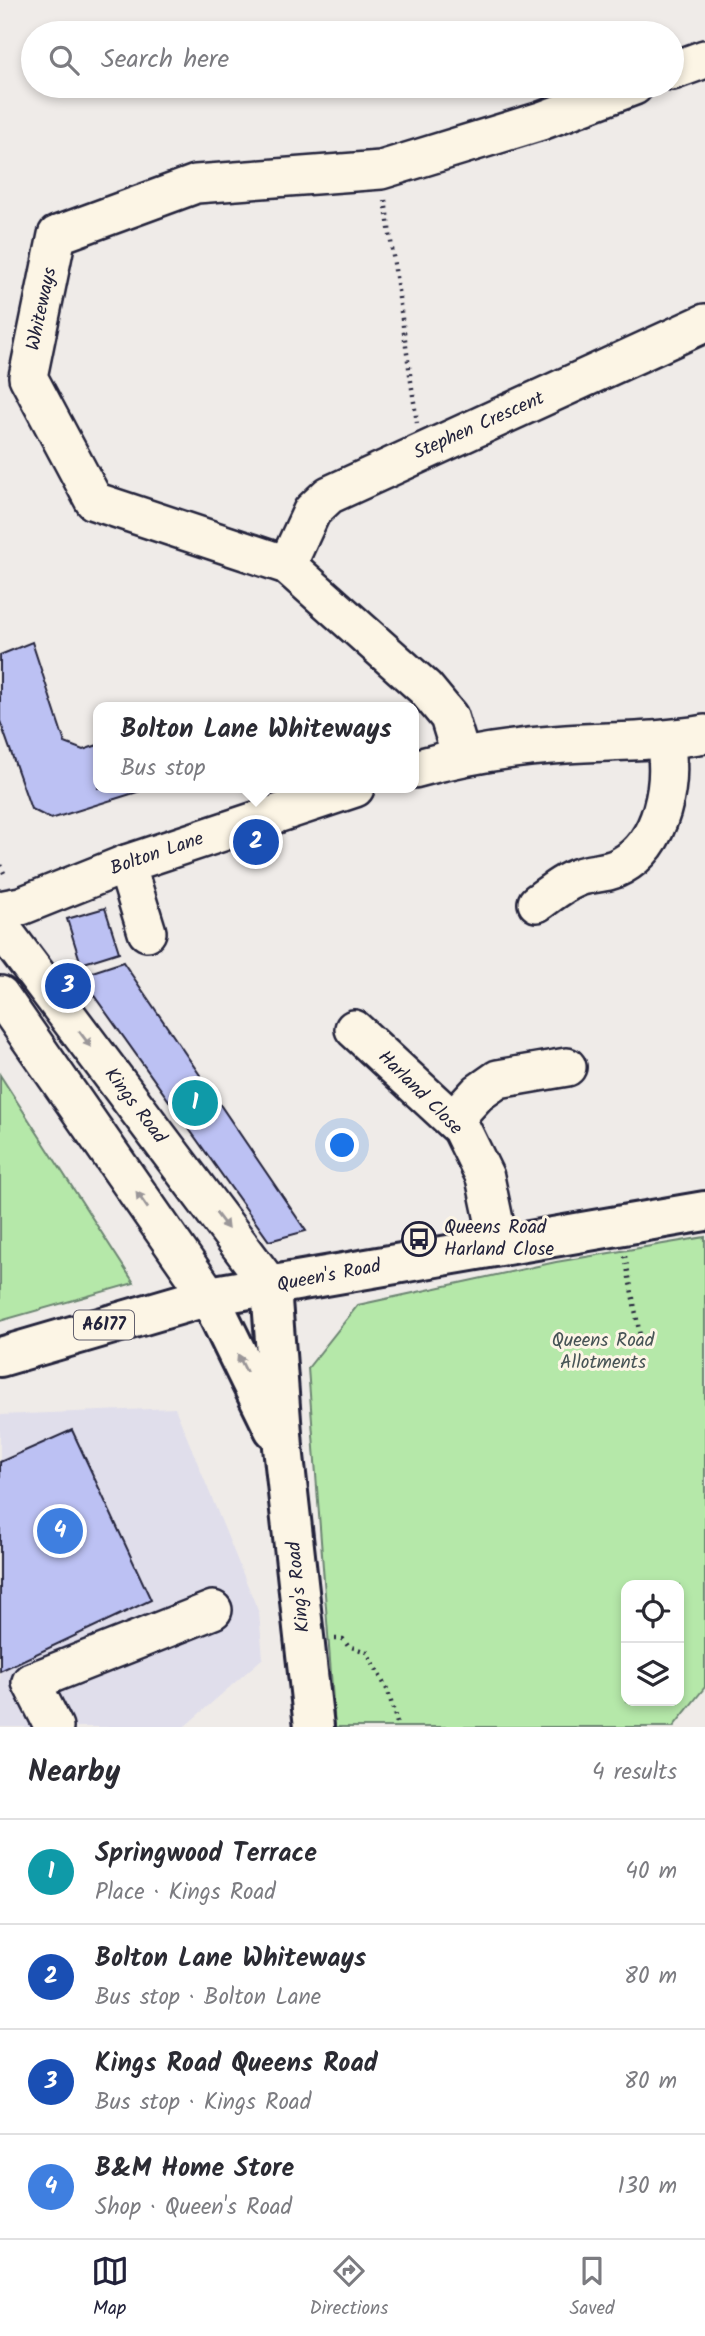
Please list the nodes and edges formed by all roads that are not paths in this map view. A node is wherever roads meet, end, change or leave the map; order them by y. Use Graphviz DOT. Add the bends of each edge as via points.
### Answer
graph roads {
  1 [pos="705,59"];
  2 [pos="684,67"];
  3 [pos="602,98"];
  4 [pos="705,323"];
  5 [pos="286,565"];
  6 [pos="705,734"];
  7 [pos="666,741"];
  8 [pos="461,756"];
  9 [pos="419,768"];
  10 [pos="340,793"];
  11 [pos="125,864"];
  12 [pos="537,903"];
  13 [pos="0,910"];
  14 [pos="0,926"];
  15 [pos="147,932"];
  16 [pos="0,995"];
  17 [pos="354,1029"];
  18 [pos="567,1067"];
  19 [pos="453,1120"];
  20 [pos="705,1211"];
  21 [pos="499,1244"];
  22 [pos="271,1287"];
  23 [pos="209,1296"];
  24 [pos="0,1357"];
  25 [pos="283,1447"];
  26 [pos="213,1610"];
  27 [pos="54,1727"];
  28 [pos="314,1727"];
  1 -- 2 [label="street"];
  3 -- 5 [label="street, Whiteways" via="381,170 195,184 57,235 28,377 94,501"];
  4 -- 5 [label="street, Stephen Crescent" via="329,495 312,512"];
  5 -- 8 [label="street, Whiteways" via="425,688 449,717"];
  6 -- 7 [label="street"];
  7 -- 8 [label="street" via="565,744"];
  7 -- 12 [label="street" via="668,788 647,842 623,866 576,878"];
  8 -- 9 [label="street"];
  10 -- 11 [label="street, Bolton Lane"];
  11 -- 13 [label="street, Bolton Lane"];
  11 -- 15 [label="street"];
  14 -- 22 [label="street, Kings Road, one-way"];
  23 -- 16 [label="street, one-way"];
  17 -- 19 [label="street, Harland Close"];
  18 -- 19 [label="street" via="498,1079"];
  19 -- 21 [label="street, Harland Close" via="485,1177"];
  20 -- 21 [label="main road, Queen's Road / A6177"];
  21 -- 22 [label="main road, Queen's Road / A6177"];
  22 -- 23 [label="main road, Queen's Road / A6177"];
  22 -- 25 [label="main road, King's Road"];
  23 -- 24 [label="main road, Queen's Road / A6177"];
  25 -- 23 [label="main road, King's Road, one-way"];
  25 -- 28 [label="main road, King's Road"];
  26 -- 27 [label="street" via="30,1682"];
}
